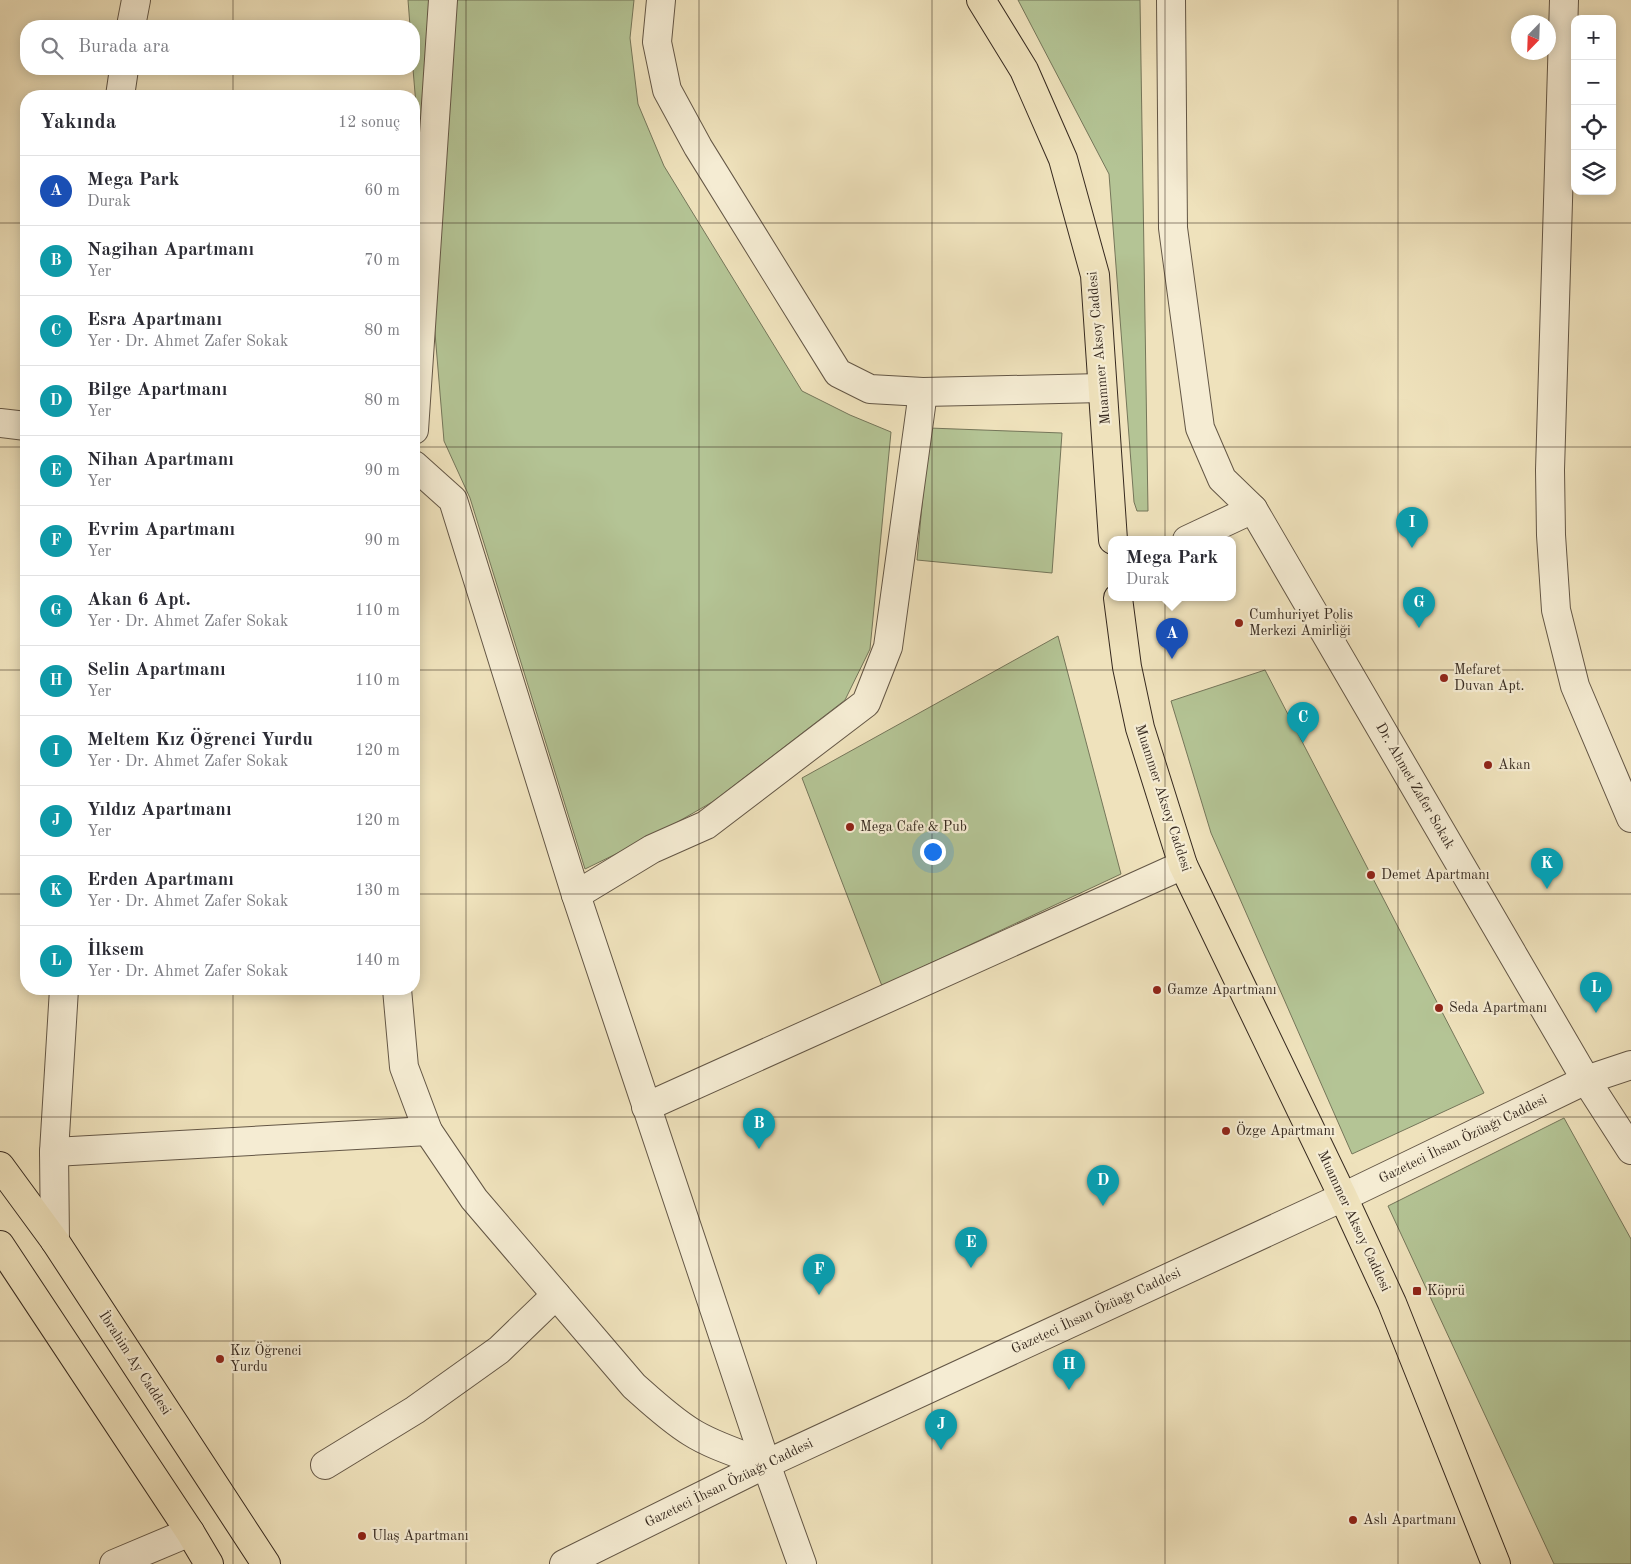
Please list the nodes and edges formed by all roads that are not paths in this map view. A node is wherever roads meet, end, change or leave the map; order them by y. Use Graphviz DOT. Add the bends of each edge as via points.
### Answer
graph roads {
  1 [pos="136,0"];
  2 [pos="443,0"];
  3 [pos="661,0"];
  4 [pos="981,0"];
  5 [pos="1170,0"];
  6 [pos="1564,0"];
  7 [pos="132,20"];
  8 [pos="123,75"];
  9 [pos="121,90"];
  10 [pos="420,341"];
  11 [pos="1102,388"];
  12 [pos="923,392"];
  13 [pos="0,423"];
  14 [pos="20,425"];
  15 [pos="420,470"];
  16 [pos="1253,509"];
  17 [pos="1113,536"];
  18 [pos="1196,536"];
  19 [pos="1118,601"];
  20 [pos="1631,818"];
  21 [pos="1183,865"];
  22 [pos="576,895"];
  23 [pos="64,995"];
  24 [pos="398,995"];
  25 [pos="1631,1065"];
  26 [pos="1586,1080"];
  27 [pos="646,1107"];
  28 [pos="428,1131"];
  29 [pos="1631,1150"];
  30 [pos="54,1152"];
  31 [pos="0,1166"];
  32 [pos="1343,1196"];
  33 [pos="55,1241"];
  34 [pos="0,1245"];
  35 [pos="556,1295"];
  36 [pos="766,1464"];
  37 [pos="325,1465"];
  38 [pos="190,1532"];
  39 [pos="1492,1563"];
  40 [pos="114,1564"];
  41 [pos="209,1564"];
  42 [pos="266,1564"];
  43 [pos="564,1564"];
  44 [pos="802,1564"];
  1 -- 7 [label="street"];
  2 -- 10 [label="street"];
  3 -- 12 [label="street" via="658,42 667,90 698,147 838,373 870,389"];
  4 -- 11 [label="main road, Muammer Aksoy Caddesi" via="1024,70 1063,159 1094,275"];
  5 -- 16 [label="street, Dr. Ahmet Zafer Sokak" via="1173,228 1200,428 1222,479"];
  6 -- 20 [label="street" via="1550,470 1556,610 1575,686"];
  8 -- 9 [label="street"];
  11 -- 12 [label="street"];
  11 -- 17 [label="main road, Muammer Aksoy Caddesi"];
  12 -- 22 [label="street" via="888,647 866,703 706,825 652,849"];
  13 -- 14 [label="street"];
  15 -- 22 [label="street" via="453,500"];
  16 -- 18 [label="street"];
  16 -- 26 [label="street, Dr. Ahmet Zafer Sokak"];
  19 -- 21 [label="main road, Muammer Aksoy Caddesi" via="1140,728"];
  21 -- 27 [label="street"];
  21 -- 32 [label="main road, Muammer Aksoy Caddesi"];
  22 -- 27 [label="street"];
  23 -- 30 [label="street"];
  24 -- 28 [label="street" via="404,1067"];
  25 -- 26 [label="street, Gazeteci İhsan Özüağı Caddesi"];
  26 -- 29 [label="street, Dr. Ahmet Zafer Sokak"];
  26 -- 32 [label="street, Gazeteci İhsan Özüağı Caddesi"];
  27 -- 36 [label="street"];
  28 -- 30 [label="street"];
  28 -- 35 [label="street" via="474,1199"];
  30 -- 33 [label="street"];
  31 -- 33 [label="main road, İbrahim Ay Caddesi"];
  32 -- 36 [label="street, Gazeteci İhsan Özüağı Caddesi"];
  32 -- 39 [label="main road, Muammer Aksoy Caddesi" via="1392,1303"];
  33 -- 42 [label="main road, İbrahim Ay Caddesi"];
  34 -- 38 [label="main road"];
  35 -- 36 [label="street" via="634,1386 658,1409 691,1433"];
  35 -- 37 [label="street" via="499,1350 415,1410"];
  36 -- 43 [label="street, Gazeteci İhsan Özüağı Caddesi"];
  36 -- 44 [label="street"];
  38 -- 40 [label="street"];
  38 -- 41 [label="main road"];
}
